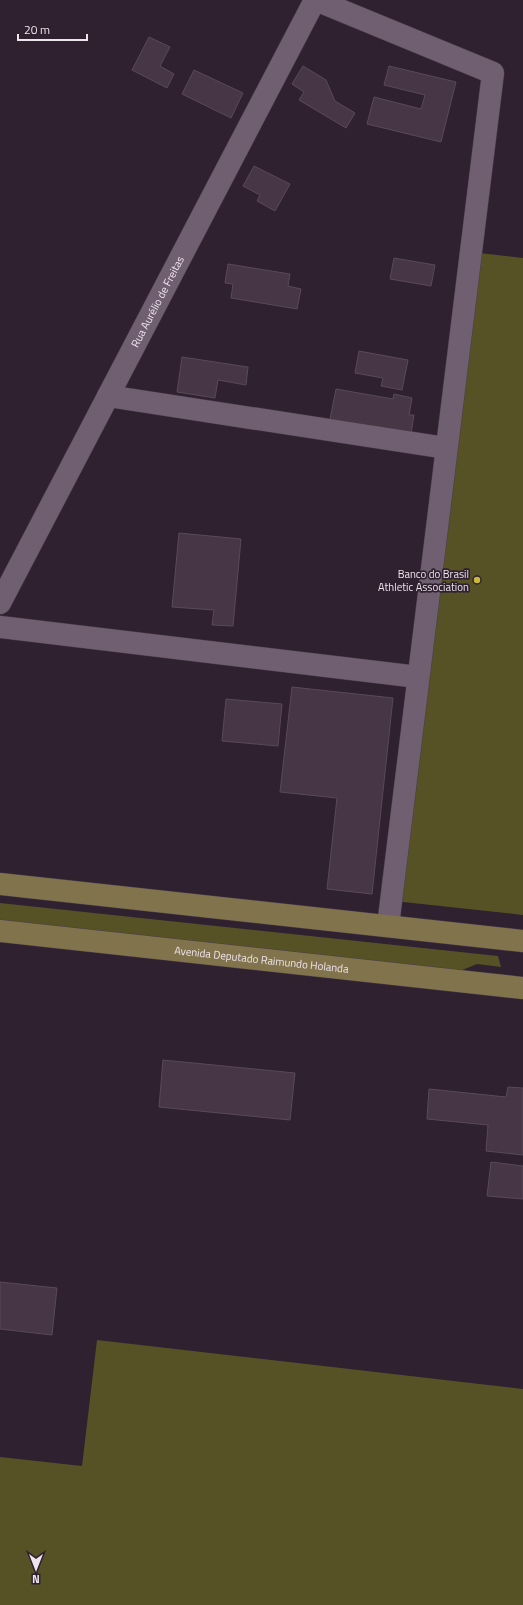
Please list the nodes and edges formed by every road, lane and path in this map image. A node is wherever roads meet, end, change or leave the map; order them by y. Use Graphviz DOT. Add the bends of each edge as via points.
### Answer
graph roads {
  1 [pos="315,0"];
  2 [pos="108,396"];
  3 [pos="446,448"];
  4 [pos="0,603"];
  5 [pos="0,627"];
  6 [pos="418,678"];
  7 [pos="0,884"];
  8 [pos="388,926"];
  9 [pos="0,931"];
  10 [pos="523,940"];
  11 [pos="523,988"];
  1 -- 2 [label="street, Rua Aurélio de Freitas"];
  1 -- 3 [label="street" via="493,73"];
  2 -- 3 [label="street"];
  2 -- 4 [label="street, Rua Aurélio de Freitas"];
  3 -- 6 [label="street"];
  5 -- 6 [label="street"];
  6 -- 8 [label="street"];
  7 -- 8 [label="main road"];
  8 -- 10 [label="main road"];
  9 -- 11 [label="main road, Avenida Deputado Raimundo Holanda"];
}
